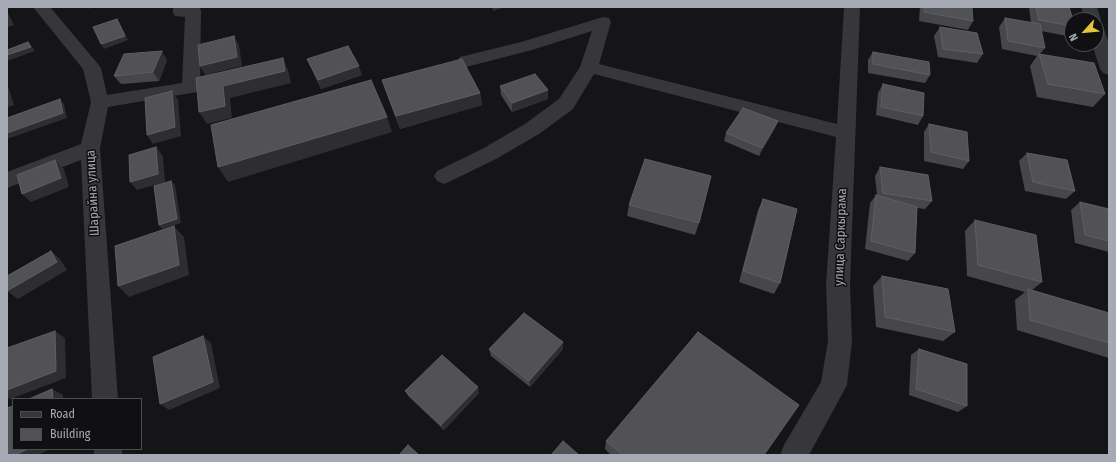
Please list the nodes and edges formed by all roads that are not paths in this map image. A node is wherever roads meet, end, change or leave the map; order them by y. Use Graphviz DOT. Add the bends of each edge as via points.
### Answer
graph roads {
  1 [pos="41,7"];
  2 [pos="181,7"];
  3 [pos="852,7"];
  4 [pos="605,14"];
  5 [pos="1103,52"];
  6 [pos="466,61"];
  7 [pos="589,67"];
  8 [pos="1109,69"];
  9 [pos="100,102"];
  10 [pos="846,133"];
  11 [pos="90,148"];
  12 [pos="444,176"];
  13 [pos="7,180"];
  14 [pos="105,398"];
  15 [pos="794,455"];
  1 -- 9 [label="street, Шарайна улица" via="92,68"];
  2 -- 9 [label="street" via="181,13 193,10 191,88"];
  3 -- 10 [label="street, улица Саркырама"];
  4 -- 6 [label="street" via="526,46"];
  4 -- 7 [label="street"];
  5 -- 8 [label="street"];
  7 -- 10 [label="street"];
  7 -- 12 [label="street" via="566,104 532,129"];
  9 -- 11 [label="street, Шарайна улица"];
  10 -- 15 [label="street, улица Саркырама" via="838,285 840,341 834,385"];
  11 -- 13 [label="street"];
  11 -- 14 [label="street, Шарайна улица"];
}
